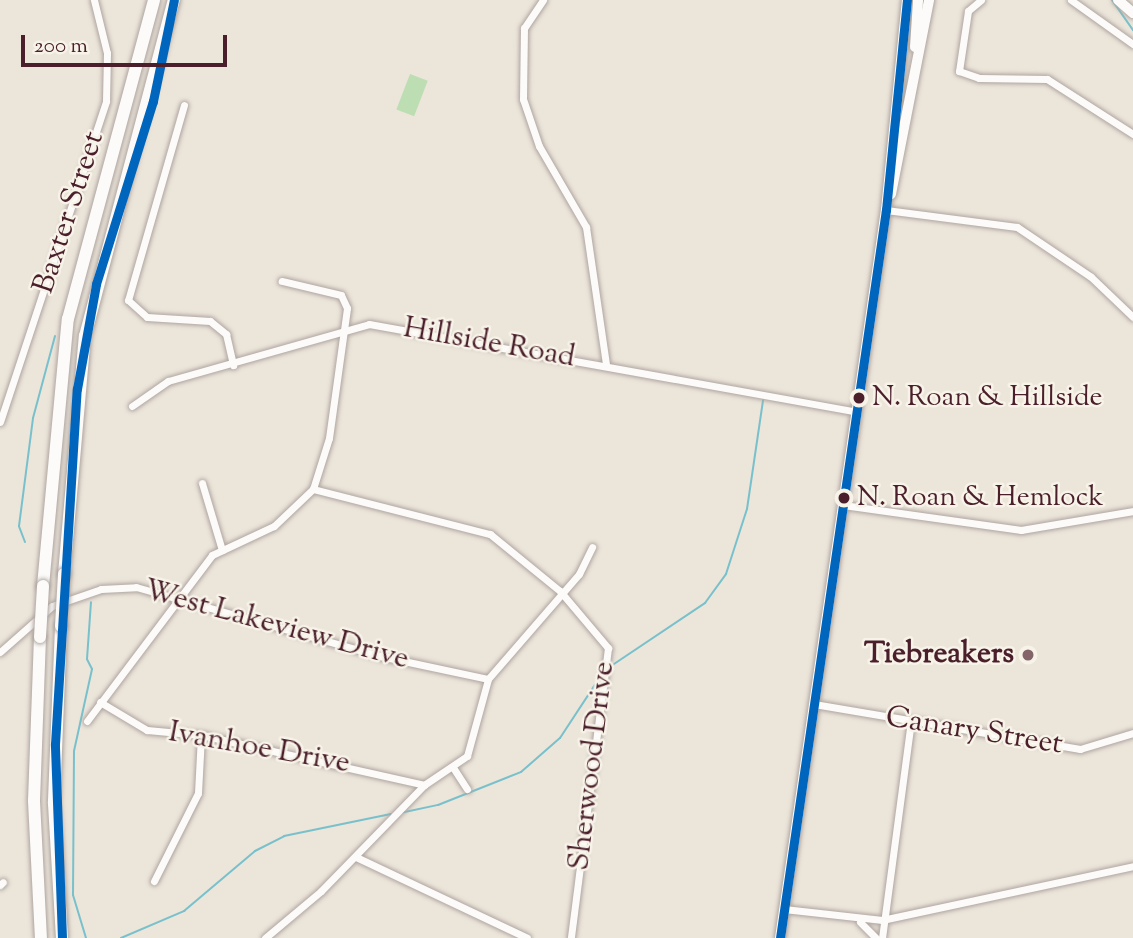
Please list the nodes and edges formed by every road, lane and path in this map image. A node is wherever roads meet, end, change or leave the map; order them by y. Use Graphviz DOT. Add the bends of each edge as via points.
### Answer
graph roads {
  1 [pos="94,0"];
  2 [pos="154,0"];
  3 [pos="174,0"];
  4 [pos="543,0"];
  5 [pos="907,0"];
  6 [pos="918,0"];
  7 [pos="929,0"];
  8 [pos="981,0"];
  9 [pos="1071,0"];
  10 [pos="1118,0"];
  11 [pos="1133,13"];
  12 [pos="1133,44"];
  13 [pos="917,63"];
  14 [pos="184,105"];
  15 [pos="1133,134"];
  16 [pos="886,210"];
  17 [pos="282,281"];
  18 [pos="1133,317"];
  19 [pos="343,333"];
  20 [pos="606,364"];
  21 [pos="233,365"];
  22 [pos="132,406"];
  23 [pos="856,412"];
  24 [pos="0,422"];
  25 [pos="202,483"];
  26 [pos="313,489"];
  27 [pos="843,505"];
  28 [pos="1133,511"];
  29 [pos="592,547"];
  30 [pos="222,550"];
  31 [pos="560,591"];
  32 [pos="181,597"];
  33 [pos="1,647"];
  34 [pos="488,679"];
  35 [pos="100,702"];
  36 [pos="814,704"];
  37 [pos="87,721"];
  38 [pos="911,721"];
  39 [pos="1133,733"];
  40 [pos="201,735"];
  41 [pos="454,769"];
  42 [pos="424,785"];
  43 [pos="467,789"];
  44 [pos="356,857"];
  45 [pos="1133,866"];
  46 [pos="154,881"];
  47 [pos="784,909"];
  48 [pos="856,920"];
  49 [pos="882,920"];
  50 [pos="41,938"];
  51 [pos="62,938"];
  52 [pos="265,938"];
  53 [pos="527,938"];
  54 [pos="571,938"];
  55 [pos="780,938"];
  56 [pos="876,938"];
  57 [pos="882,938"];
  1 -- 24 [label="street, Baxter Street" via="107,53 106,101"];
  2 -- 50 [label="highway, bridge" via="68,319 40,637 34,802"];
  3 -- 51 [label="highway, bridge" via="153,101 85,336 64,574 54,804"];
  4 -- 20 [label="street" via="524,28 523,99 539,146 586,227"];
  5 -- 16 [label="main road"];
  6 -- 13 [label="main road"];
  7 -- 13 [label="main road"];
  8 -- 15 [label="street" via="968,11 959,71 979,78 1047,79"];
  9 -- 12 [label="street"];
  10 -- 11 [label="street"];
  13 -- 16 [label="main road"];
  14 -- 21 [label="street" via="128,300 146,317 210,321 226,334"];
  16 -- 18 [label="street" via="1017,227 1091,277"];
  16 -- 23 [label="main road"];
  17 -- 19 [label="street" via="341,295 347,308"];
  19 -- 20 [label="street, Hillside Road" via="369,324"];
  19 -- 21 [label="street, Hillside Road"];
  19 -- 26 [label="street" via="330,438"];
  20 -- 23 [label="street, Hillside Road"];
  21 -- 22 [label="street, Hillside Road" via="168,381"];
  23 -- 27 [label="main road"];
  25 -- 30 [label="street"];
  26 -- 30 [label="street" via="274,526"];
  26 -- 31 [label="street, Sherwood Drive" via="490,534"];
  27 -- 28 [label="street" via="1021,530"];
  27 -- 36 [label="main road"];
  29 -- 31 [label="street" via="579,574"];
  30 -- 32 [label="street"];
  31 -- 34 [label="street"];
  31 -- 54 [label="street, Sherwood Drive" via="601,638 610,660"];
  32 -- 33 [label="street, West Lakeview Drive" via="136,587 80,594 30,620"];
  32 -- 34 [label="street, West Lakeview Drive" via="380,656"];
  32 -- 35 [label="street"];
  34 -- 41 [label="street" via="473,747"];
  35 -- 37 [label="street"];
  35 -- 40 [label="street, Ivanhoe Drive" via="137,727"];
  36 -- 38 [label="street, Canary Street"];
  36 -- 47 [label="main road"];
  38 -- 39 [label="street, Canary Street" via="1080,749"];
  38 -- 49 [label="street"];
  40 -- 42 [label="street, Ivanhoe Drive"];
  40 -- 46 [label="street" via="198,793"];
  41 -- 42 [label="street"];
  41 -- 43 [label="street"];
  42 -- 44 [label="street"];
  44 -- 52 [label="street"];
  44 -- 53 [label="street"];
  45 -- 49 [label="street"];
  47 -- 48 [label="street"];
  47 -- 55 [label="main road"];
  48 -- 49 [label="street"];
  48 -- 56 [label="street"];
  49 -- 57 [label="street"];
}
